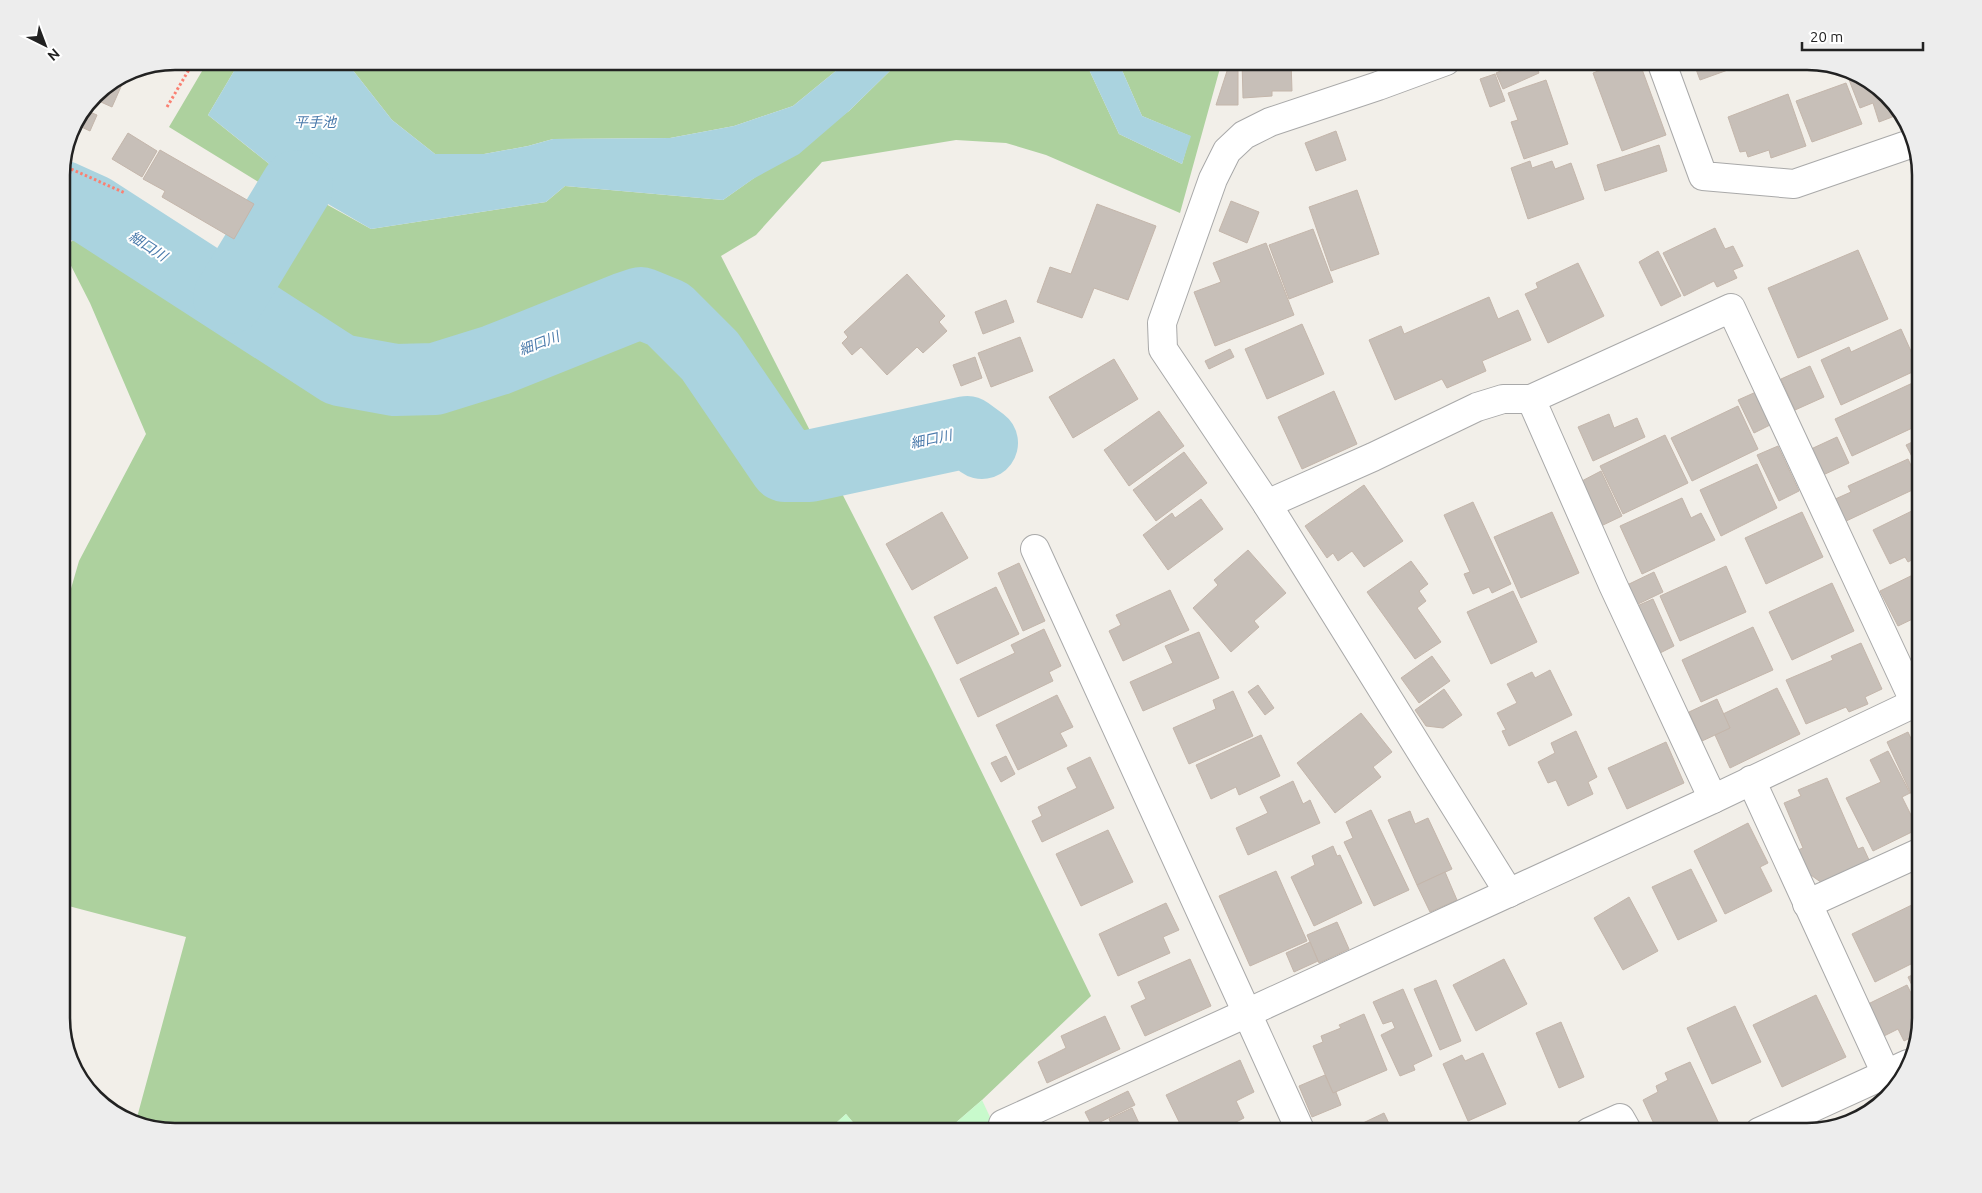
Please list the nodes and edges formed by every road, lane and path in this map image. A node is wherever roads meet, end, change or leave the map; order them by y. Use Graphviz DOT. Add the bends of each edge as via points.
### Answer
graph roads {
  1 [pos="189,70"];
  2 [pos="1399,70"];
  3 [pos="1664,70"];
  4 [pos="1378,74"];
  5 [pos="167,106"];
  6 [pos="1907,146"];
  7 [pos="70,168"];
  8 [pos="126,193"];
  9 [pos="1531,399"];
  10 [pos="1267,504"];
  11 [pos="1035,549"];
  12 [pos="1912,688"];
  13 [pos="1912,704"];
  14 [pos="1751,780"];
  15 [pos="1713,799"];
  16 [pos="1912,856"];
  17 [pos="1509,893"];
  18 [pos="1807,904"];
  19 [pos="1247,1013"];
  20 [pos="1897,1069"];
  21 [pos="1005,1123"];
  22 [pos="1297,1123"];
  23 [pos="1609,1123"];
  24 [pos="1623,1123"];
  25 [pos="1779,1123"];
  1 -- 5 [label="path"];
  2 -- 4 [label="street"];
  3 -- 6 [label="street" via="1703,176 1794,184"];
  4 -- 10 [label="street" via="1244,135 1228,151 1213,179 1162,323 1163,349"];
  7 -- 8 [label="path"];
  9 -- 10 [label="street" via="1503,398 1477,408"];
  9 -- 12 [label="street" via="1731,308"];
  9 -- 15 [label="street"];
  10 -- 17 [label="street"];
  11 -- 19 [label="street"];
  13 -- 14 [label="street"];
  14 -- 15 [label="street"];
  14 -- 18 [label="street"];
  15 -- 17 [label="street"];
  16 -- 18 [label="street"];
  17 -- 19 [label="street"];
  18 -- 20 [label="street"];
  19 -- 21 [label="street"];
  19 -- 22 [label="street"];
  20 -- 25 [label="street"];
  23 -- 24 [label="street" via="1620,1118"];
}
